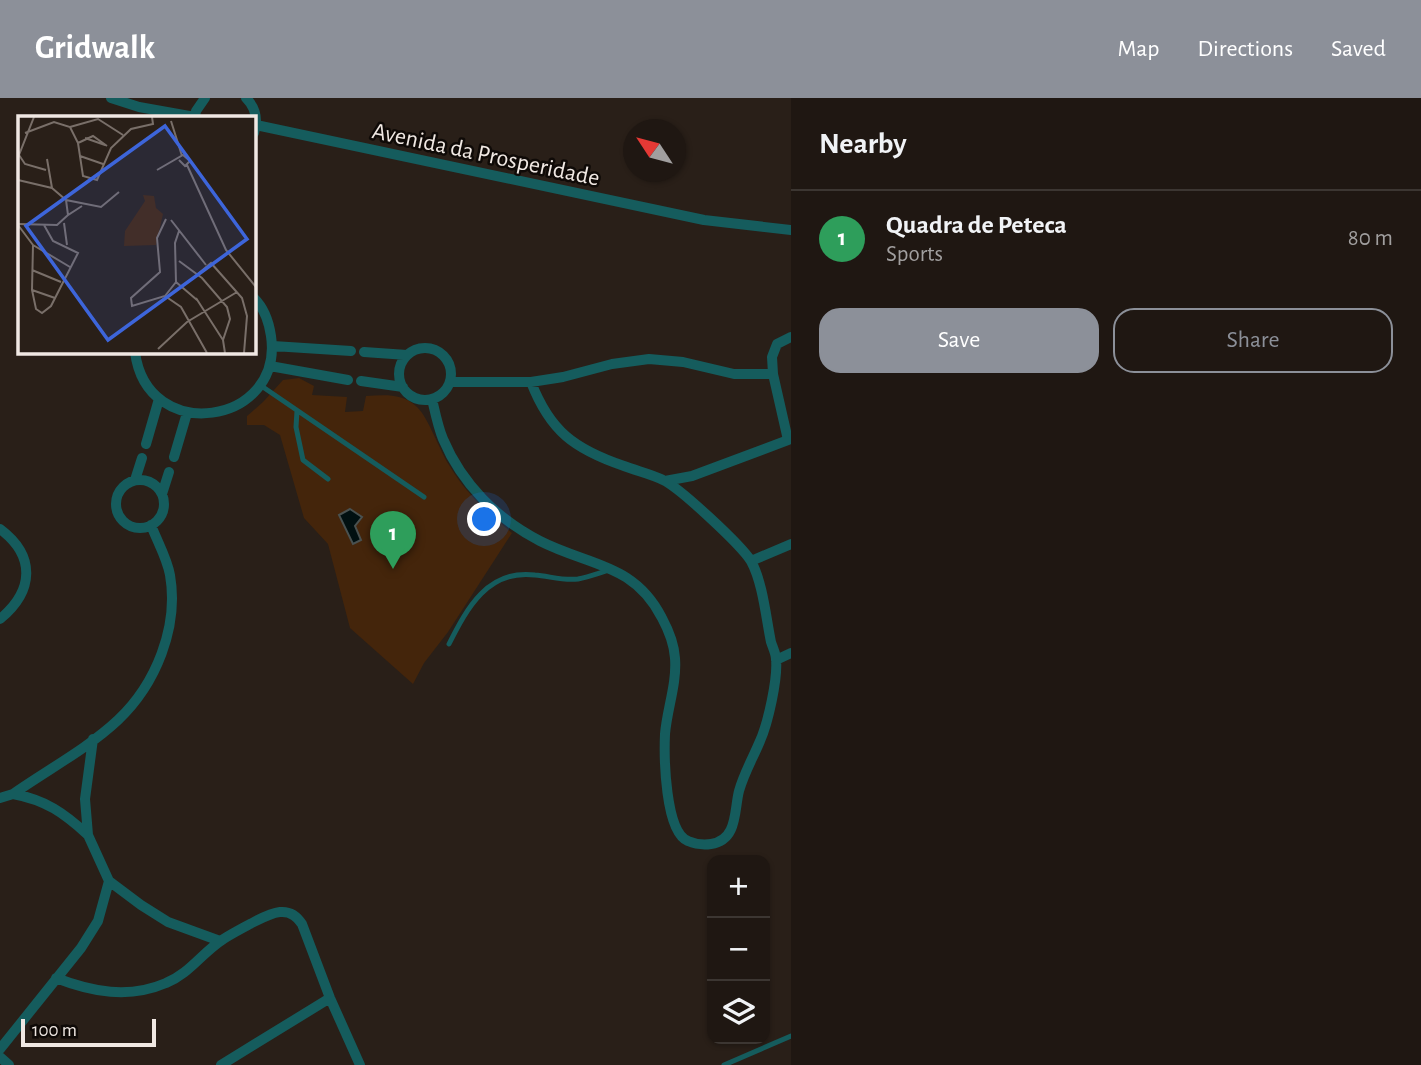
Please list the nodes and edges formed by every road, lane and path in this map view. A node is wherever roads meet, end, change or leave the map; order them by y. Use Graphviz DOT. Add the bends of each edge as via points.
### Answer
graph roads {
  1 [pos="111,98"];
  2 [pos="205,98"];
  3 [pos="246,98"];
  4 [pos="189,116"];
  5 [pos="195,116"];
  6 [pos="255,116"];
  7 [pos="256,129"];
  8 [pos="791,230"];
  9 [pos="256,300"];
  10 [pos="791,337"];
  11 [pos="273,346"];
  12 [pos="351,351"];
  13 [pos="364,352"];
  14 [pos="135,354"];
  15 [pos="407,355"];
  16 [pos="270,366"];
  17 [pos="773,374"];
  18 [pos="348,380"];
  19 [pos="361,382"];
  20 [pos="450,382"];
  21 [pos="531,382"];
  22 [pos="260,384"];
  23 [pos="402,387"];
  24 [pos="159,398"];
  25 [pos="432,399"];
  26 [pos="297,411"];
  27 [pos="187,413"];
  28 [pos="790,440"];
  29 [pos="146,444"];
  30 [pos="174,457"];
  31 [pos="142,458"];
  32 [pos="169,471"];
  33 [pos="328,479"];
  34 [pos="135,480"];
  35 [pos="665,481"];
  36 [pos="162,494"];
  37 [pos="424,497"];
  38 [pos="152,525"];
  39 [pos="0,529"];
  40 [pos="791,544"];
  41 [pos="751,561"];
  42 [pos="612,569"];
  43 [pos="0,619"];
  44 [pos="449,644"];
  45 [pos="791,653"];
  46 [pos="776,660"];
  47 [pos="93,739"];
  48 [pos="13,794"];
  49 [pos="0,798"];
  50 [pos="88,835"];
  51 [pos="109,881"];
  52 [pos="220,941"];
  53 [pos="56,978"];
  54 [pos="330,998"];
  55 [pos="791,1036"];
  56 [pos="0,1049"];
  57 [pos="0,1057"];
  58 [pos="9,1065"];
  59 [pos="221,1065"];
  60 [pos="360,1065"];
  61 [pos="724,1065"];
  1 -- 4 [label="street"];
  2 -- 5 [label="street"];
  3 -- 6 [label="street"];
  7 -- 8 [label="street, Avenida da Prosperidade" via="704,220"];
  9 -- 11 [label="street" via="270,324"];
  10 -- 17 [label="street" via="774,348"];
  11 -- 12 [label="street"];
  11 -- 16 [label="street"];
  13 -- 15 [label="street"];
  14 -- 24 [label="street" via="145,383"];
  15 -- 20 [label="street" via="423,348 440,352 450,365"];
  15 -- 23 [label="street" via="400,370"];
  16 -- 18 [label="street"];
  16 -- 22 [label="street"];
  17 -- 21 [label="street" via="734,374 649,359"];
  17 -- 28 [label="street"];
  19 -- 23 [label="street"];
  20 -- 21 [label="street"];
  20 -- 25 [label="street"];
  21 -- 35 [label="street" via="547,416 570,440 608,461"];
  22 -- 26 [label="lane"];
  22 -- 27 [label="street" via="246,400 228,410 208,415"];
  23 -- 25 [label="street" via="415,398"];
  24 -- 27 [label="street"];
  24 -- 29 [label="street"];
  25 -- 42 [label="street" via="455,465 487,505 540,541"];
  26 -- 33 [label="lane" via="303,460"];
  26 -- 37 [label="lane"];
  27 -- 30 [label="street"];
  28 -- 35 [label="street" via="692,476"];
  31 -- 34 [label="street"];
  32 -- 36 [label="street"];
  34 -- 36 [label="street" via="151,482"];
  34 -- 38 [label="street" via="122,488 117,510 132,527"];
  35 -- 41 [label="street"];
  36 -- 38 [label="street" via="163,510"];
  38 -- 47 [label="street" via="170,574 171,615 162,656 144,689 118,720"];
  39 -- 43 [label="street" via="12,538 27,570 26,586"];
  40 -- 41 [label="street"];
  41 -- 46 [label="street"];
  42 -- 44 [label="lane" via="578,579 534,574 494,582 473,601"];
  42 -- 46 [label="street" via="648,594 671,636 676,672 665,734 667,788 676,829 687,841 716,844 733,827 738,793 764,733"];
  45 -- 46 [label="street"];
  47 -- 48 [label="street"];
  47 -- 50 [label="street" via="85,799"];
  48 -- 49 [label="street"];
  48 -- 50 [label="street" via="66,814"];
  50 -- 51 [label="street"];
  51 -- 52 [label="street" via="167,922"];
  51 -- 53 [label="street" via="98,920"];
  52 -- 53 [label="street" via="176,979 155,987 98,992"];
  52 -- 54 [label="street" via="277,911 291,912 302,924"];
  53 -- 56 [label="street"];
  54 -- 59 [label="street"];
  54 -- 60 [label="street"];
  55 -- 61 [label="lane"];
  57 -- 58 [label="street"];
}
